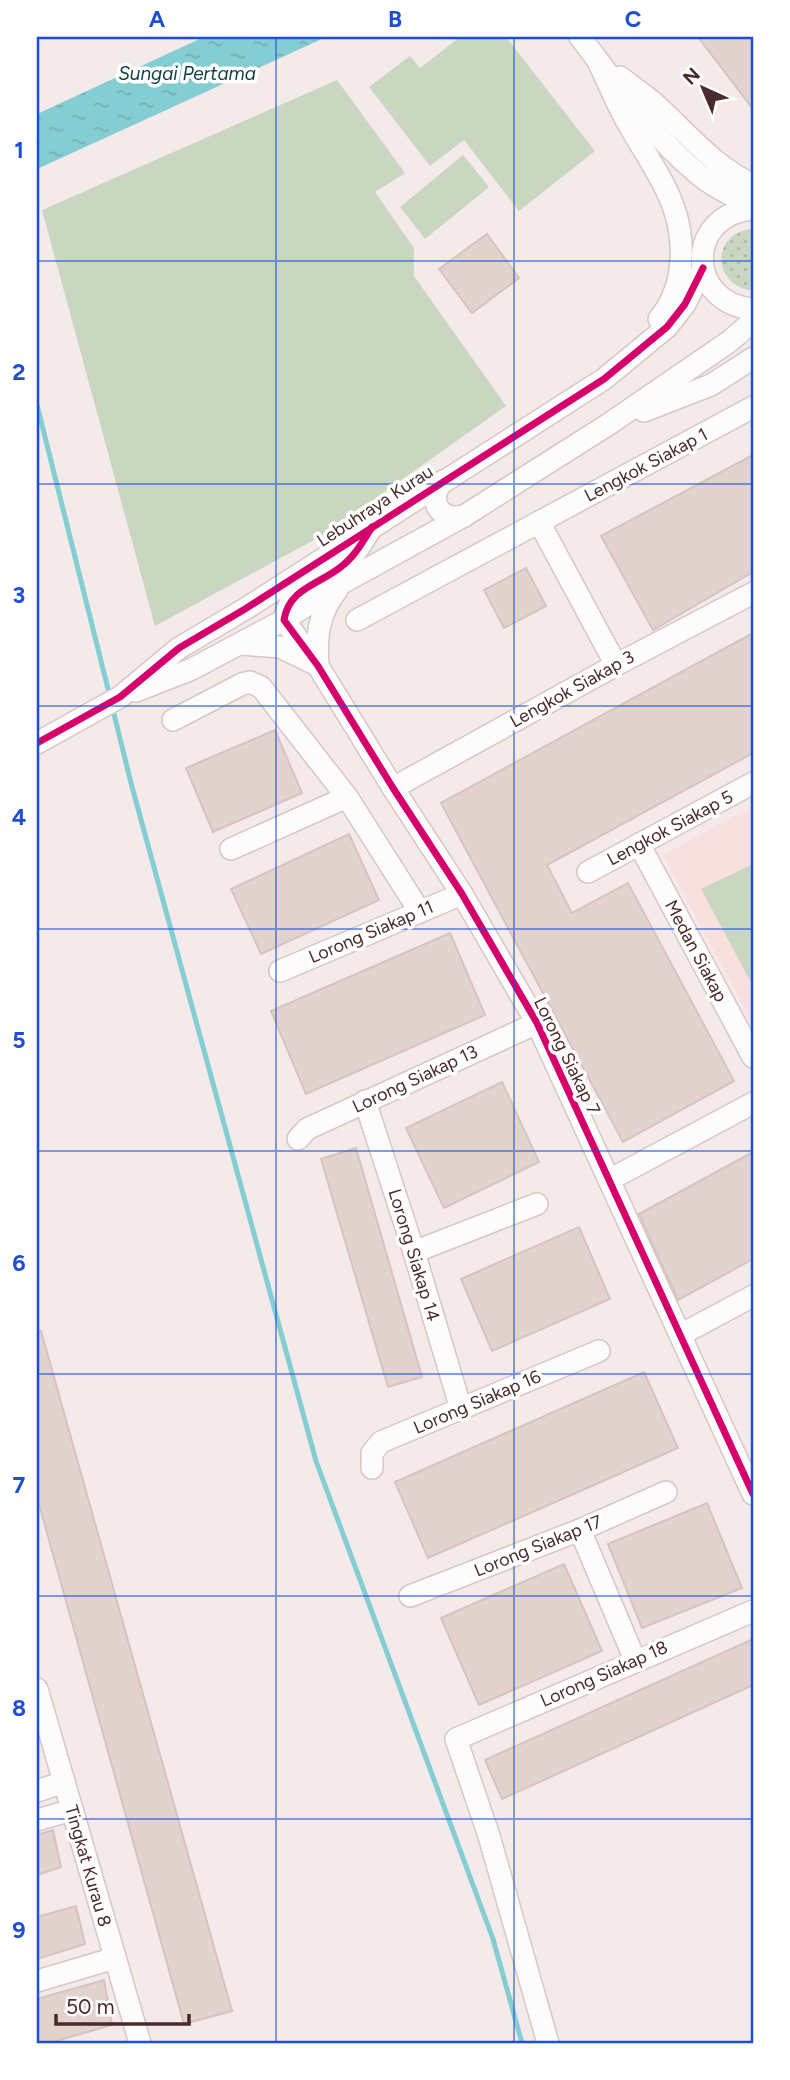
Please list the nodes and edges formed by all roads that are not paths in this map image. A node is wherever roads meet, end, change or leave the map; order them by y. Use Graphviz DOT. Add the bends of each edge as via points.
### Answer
graph roads {
  1 [pos="580,37"];
  2 [pos="598,61"];
  3 [pos="653,132"];
  4 [pos="753,185"];
  5 [pos="753,207"];
  6 [pos="703,259"];
  7 [pos="753,309"];
  8 [pos="753,321"];
  9 [pos="753,358"];
  10 [pos="628,360"];
  11 [pos="753,407"];
  12 [pos="610,424"];
  13 [pos="443,481"];
  14 [pos="464,516"];
  15 [pos="539,522"];
  16 [pos="372,527"];
  17 [pos="342,583"];
  18 [pos="753,593"];
  19 [pos="284,620"];
  20 [pos="357,620"];
  21 [pos="240,644"];
  22 [pos="616,665"];
  23 [pos="318,666"];
  24 [pos="121,697"];
  25 [pos="173,720"];
  26 [pos="37,743"];
  27 [pos="753,783"];
  28 [pos="393,788"];
  29 [pos="347,797"];
  30 [pos="639,844"];
  31 [pos="232,849"];
  32 [pos="588,872"];
  33 [pos="462,894"];
  34 [pos="421,912"];
  35 [pos="280,971"];
  36 [pos="537,1023"];
  37 [pos="753,1057"];
  38 [pos="365,1101"];
  39 [pos="753,1103"];
  40 [pos="298,1139"];
  41 [pos="609,1180"];
  42 [pos="537,1204"];
  43 [pos="414,1252"];
  44 [pos="753,1296"];
  45 [pos="680,1335"];
  46 [pos="599,1351"];
  47 [pos="461,1409"];
  48 [pos="372,1468"];
  49 [pos="666,1492"];
  50 [pos="753,1494"];
  51 [pos="580,1530"];
  52 [pos="410,1596"];
  53 [pos="753,1611"];
  54 [pos="635,1660"];
  55 [pos="37,1689"];
  56 [pos="64,1782"];
  57 [pos="37,1790"];
  58 [pos="72,1810"];
  59 [pos="37,1820"];
  60 [pos="115,1958"];
  61 [pos="37,1981"];
  62 [pos="140,2043"];
  63 [pos="548,2043"];
  1 -- 2 [label="street"];
  2 -- 3 [label="street"];
  2 -- 4 [label="street" via="654,103 723,168"];
  2 -- 10 [label="street" via="668,191 683,248 679,281 665,312"];
  3 -- 5 [label="street" via="698,174"];
  3 -- 6 [label="street" via="690,211"];
  5 -- 6 [label="street, Lebuhraya Kurau" via="722,218 709,232"];
  6 -- 7 [label="street" via="707,282 716,294 727,303"];
  6 -- 10 [label="street, Lebuhraya Kurau" via="685,304 667,327"];
  8 -- 12 [label="street, Lebuhraya Kurau"];
  9 -- 12 [label="street" via="711,385"];
  10 -- 13 [label="street, Lebuhraya Kurau"];
  11 -- 15 [label="street, Lengkok Siakap 1"];
  12 -- 14 [label="street, Lebuhraya Kurau"];
  13 -- 14 [label="street" via="435,503 447,516"];
  13 -- 16 [label="street, Lebuhraya Kurau"];
  14 -- 17 [label="street, Lebuhraya Kurau"];
  15 -- 20 [label="street, Lengkok Siakap 1"];
  15 -- 22 [label="street"];
  16 -- 19 [label="street" via="342,566 292,598"];
  16 -- 24 [label="street, Lebuhraya Kurau" via="179,648"];
  17 -- 19 [label="street, Lebuhraya Kurau"];
  17 -- 23 [label="street" via="320,620"];
  18 -- 22 [label="street, Lengkok Siakap 3"];
  19 -- 21 [label="street, Lebuhraya Kurau"];
  19 -- 23 [label="street, Lorong Siakap 7"];
  21 -- 23 [label="street" via="281,647"];
  21 -- 24 [label="street, Lebuhraya Kurau"];
  22 -- 28 [label="street, Lengkok Siakap 3"];
  23 -- 28 [label="street, Lorong Siakap 7"];
  24 -- 26 [label="street, Lebuhraya Kurau"];
  25 -- 29 [label="street" via="250,681 261,687"];
  27 -- 30 [label="street, Lengkok Siakap 5"];
  28 -- 33 [label="street, Lorong Siakap 7"];
  29 -- 31 [label="street"];
  29 -- 34 [label="street"];
  30 -- 32 [label="street, Lengkok Siakap 5"];
  30 -- 37 [label="street, Medan Siakap"];
  33 -- 34 [label="street, Lorong Siakap 11"];
  33 -- 36 [label="street, Lorong Siakap 7"];
  34 -- 35 [label="street, Lorong Siakap 11"];
  36 -- 38 [label="street, Lorong Siakap 13"];
  36 -- 41 [label="street, Lorong Siakap 7"];
  38 -- 40 [label="street, Lorong Siakap 13" via="307,1129"];
  38 -- 43 [label="street, Lorong Siakap 14"];
  39 -- 41 [label="street"];
  41 -- 45 [label="street, Lorong Siakap 7"];
  42 -- 43 [label="street"];
  43 -- 47 [label="street, Lorong Siakap 14"];
  44 -- 45 [label="street"];
  45 -- 50 [label="street, Lorong Siakap 7"];
  46 -- 47 [label="street, Lorong Siakap 16"];
  47 -- 48 [label="street, Lorong Siakap 16" via="382,1442 372,1453"];
  49 -- 51 [label="street, Lorong Siakap 17"];
  51 -- 52 [label="street, Lorong Siakap 17"];
  51 -- 54 [label="street"];
  53 -- 54 [label="street, Lorong Siakap 18"];
  54 -- 63 [label="street, Lorong Siakap 18" via="456,1739"];
  55 -- 56 [label="street, Tingkat Kurau 8"];
  56 -- 57 [label="street"];
  56 -- 58 [label="street, Tingkat Kurau 8"];
  58 -- 59 [label="street"];
  58 -- 60 [label="street, Tingkat Kurau 8"];
  60 -- 61 [label="street"];
  60 -- 62 [label="street, Tingkat Kurau 8"];
}
